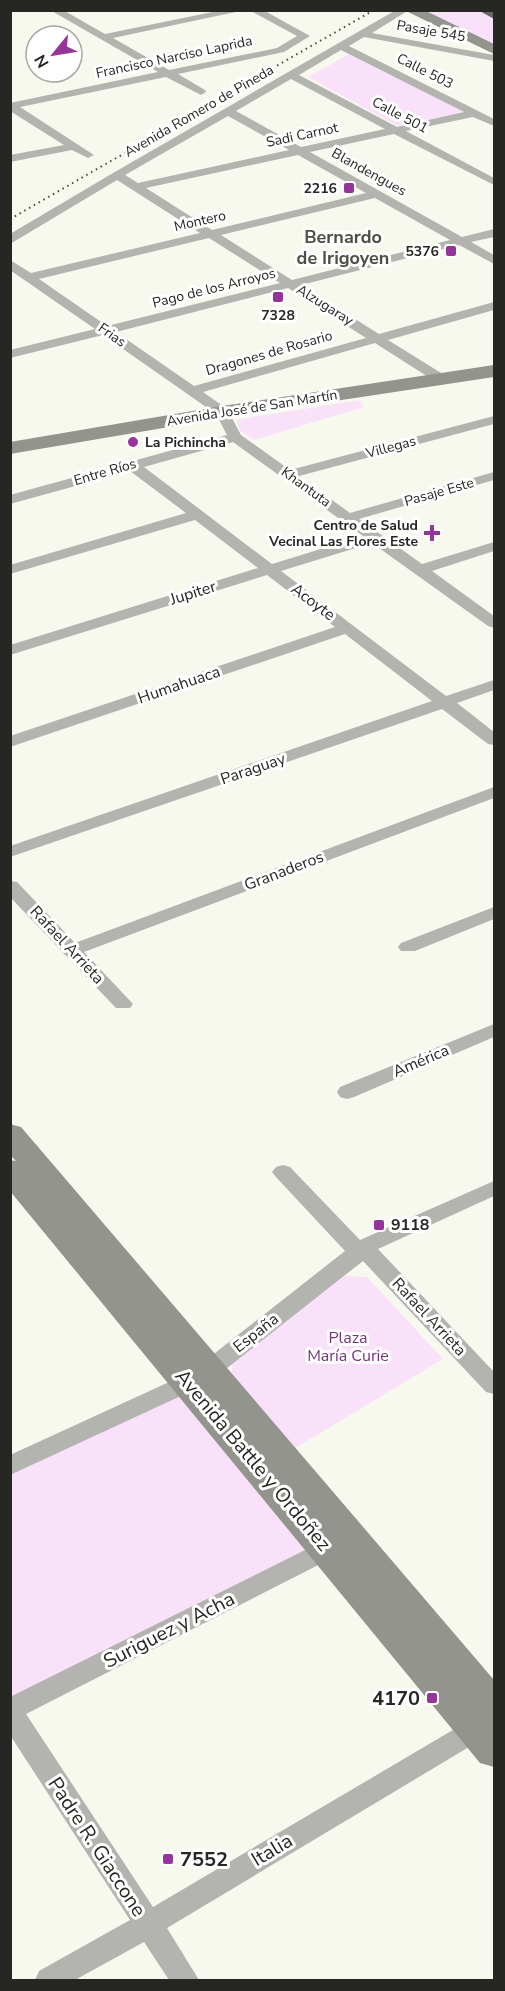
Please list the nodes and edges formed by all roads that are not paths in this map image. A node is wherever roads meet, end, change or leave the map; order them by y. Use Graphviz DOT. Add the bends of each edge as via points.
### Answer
graph roads {
  1 [pos="55,10"];
  2 [pos="240,10"];
  3 [pos="254,10"];
  4 [pos="404,10"];
  5 [pos="411,10"];
  6 [pos="486,10"];
  7 [pos="495,14"];
  8 [pos="362,34"];
  9 [pos="104,38"];
  10 [pos="341,46"];
  11 [pos="495,50"];
  12 [pos="495,58"];
  13 [pos="168,73"];
  14 [pos="291,75"];
  15 [pos="201,92"];
  16 [pos="10,106"];
  17 [pos="228,111"];
  18 [pos="474,113"];
  19 [pos="495,123"];
  20 [pos="395,130"];
  21 [pos="73,146"];
  22 [pos="299,150"];
  23 [pos="88,155"];
  24 [pos="10,159"];
  25 [pos="117,175"];
  26 [pos="495,182"];
  27 [pos="137,187"];
  28 [pos="377,194"];
  29 [pos="495,233"];
  30 [pos="211,234"];
  31 [pos="10,240"];
  32 [pos="462,242"];
  33 [pos="495,260"];
  34 [pos="10,264"];
  35 [pos="30,277"];
  36 [pos="291,284"];
  37 [pos="495,306"];
  38 [pos="105,331"];
  39 [pos="376,338"];
  40 [pos="10,354"];
  41 [pos="494,363"];
  42 [pos="495,371"];
  43 [pos="437,376"];
  44 [pos="191,391"];
  45 [pos="218,409"];
  46 [pos="495,420"];
  47 [pos="235,437"];
  48 [pos="10,440"];
  49 [pos="10,448"];
  50 [pos="132,465"];
  51 [pos="288,475"];
  52 [pos="495,476"];
  53 [pos="10,500"];
  54 [pos="198,514"];
  55 [pos="348,518"];
  56 [pos="375,537"];
  57 [pos="495,546"];
  58 [pos="269,569"];
  59 [pos="10,570"];
  60 [pos="421,570"];
  61 [pos="495,605"];
  62 [pos="477,610"];
  63 [pos="495,623"];
  64 [pos="347,628"];
  65 [pos="10,650"];
  66 [pos="495,685"];
  67 [pos="445,703"];
  68 [pos="495,740"];
  69 [pos="10,742"];
  70 [pos="495,792"];
  71 [pos="10,852"];
  72 [pos="10,886"];
  73 [pos="495,913"];
  74 [pos="408,947"];
  75 [pos="73,950"];
  76 [pos="123,1004"];
  77 [pos="495,1030"];
  78 [pos="347,1092"];
  79 [pos="10,1134"];
  80 [pos="10,1170"];
  81 [pos="283,1172"];
  82 [pos="495,1188"];
  83 [pos="361,1250"];
  84 [pos="199,1377"];
  85 [pos="495,1386"];
  86 [pos="10,1466"];
  87 [pos="327,1549"];
  88 [pos="10,1711"];
  89 [pos="490,1726"];
  90 [pos="148,1925"];
  91 [pos="50,1980"];
  92 [pos="184,1980"];
  1 -- 9 [label="street"];
  2 -- 9 [label="street"];
  3 -- 13 [label="street, Francisco Narciso Laprida" via="305,36 280,50"];
  4 -- 8 [label="street, Avenida Romero de Pineda"];
  5 -- 11 [label="main road"];
  6 -- 7 [label="highway"];
  8 -- 10 [label="street, Avenida Romero de Pineda"];
  8 -- 12 [label="street, Pasaje 545"];
  9 -- 13 [label="street"];
  10 -- 14 [label="street, Avenida Romero de Pineda"];
  10 -- 18 [label="street, Calle 503"];
  13 -- 15 [label="street"];
  13 -- 16 [label="street, Francisco Narciso Laprida"];
  14 -- 17 [label="street, Avenida Romero de Pineda"];
  14 -- 20 [label="street, Calle 501"];
  16 -- 21 [label="street"];
  17 -- 22 [label="street, Blandengues"];
  17 -- 25 [label="street, Avenida Romero de Pineda"];
  18 -- 19 [label="street, Calle 503"];
  18 -- 20 [label="street, Sadi Carnot"];
  20 -- 22 [label="street, Sadi Carnot"];
  20 -- 26 [label="street, Calle 501"];
  21 -- 23 [label="street"];
  21 -- 24 [label="street"];
  22 -- 27 [label="street, Sadi Carnot"];
  22 -- 28 [label="street, Blandengues"];
  25 -- 27 [label="street, Alzugaray"];
  25 -- 31 [label="street, Avenida Romero de Pineda"];
  27 -- 30 [label="street, Alzugaray"];
  28 -- 30 [label="street, Montero"];
  28 -- 32 [label="street, Blandengues"];
  29 -- 32 [label="street, Pago de los Arroyos"];
  30 -- 35 [label="street, Montero"];
  30 -- 36 [label="street, Alzugaray"];
  32 -- 33 [label="street, Blandengues"];
  32 -- 36 [label="street, Pago de los Arroyos"];
  34 -- 35 [label="street, Frias"];
  35 -- 38 [label="street, Frias"];
  36 -- 38 [label="street, Pago de los Arroyos"];
  36 -- 39 [label="street, Alzugaray"];
  37 -- 39 [label="street, Dragones de Rosario"];
  38 -- 40 [label="street, Pago de los Arroyos"];
  38 -- 44 [label="street, Frias"];
  39 -- 43 [label="street, Alzugaray"];
  39 -- 44 [label="street, Dragones de Rosario"];
  41 -- 43 [label="main road, Avenida José de San Martín"];
  42 -- 43 [label="main road, Avenida José de San Martín"];
  43 -- 45 [label="main road, Avenida José de San Martín"];
  44 -- 45 [label="street, Frias"];
  45 -- 47 [label="street, Khantuta"];
  45 -- 48 [label="main road, Avenida José de San Martín"];
  45 -- 49 [label="main road, Avenida José de San Martín"];
  46 -- 51 [label="street, Villegas"];
  47 -- 50 [label="street, Entre Ríos"];
  47 -- 51 [label="street, Khantuta"];
  50 -- 53 [label="street, Entre Ríos"];
  50 -- 54 [label="street, Acoyte"];
  51 -- 55 [label="street, Khantuta"];
  52 -- 55 [label="street, Pasaje Este"];
  54 -- 58 [label="street, Acoyte"];
  54 -- 59 [label="street"];
  55 -- 56 [label="street, Khantuta"];
  56 -- 58 [label="street, Jupiter"];
  56 -- 60 [label="street, Khantuta"];
  57 -- 60 [label="street"];
  58 -- 64 [label="street, Acoyte"];
  58 -- 65 [label="street, Jupiter"];
  60 -- 62 [label="street, Khantuta"];
  61 -- 62 [label="street"];
  62 -- 63 [label="street, Khantuta"];
  64 -- 67 [label="street, Acoyte"];
  64 -- 69 [label="street, Humahuaca"];
  66 -- 67 [label="street, Paraguay"];
  67 -- 68 [label="street, Acoyte"];
  67 -- 71 [label="street, Paraguay"];
  70 -- 75 [label="street, Granaderos"];
  72 -- 75 [label="street, Rafael Arrieta"];
  73 -- 74 [label="street"];
  75 -- 76 [label="street, Rafael Arrieta"];
  77 -- 78 [label="street, América"];
  79 -- 84 [label="main road, Avenida Battle y Ordoñez"];
  80 -- 84 [label="main road, Avenida Battle y Ordoñez"];
  81 -- 83 [label="street, Rafael Arrieta"];
  82 -- 83 [label="street, España"];
  83 -- 84 [label="street, España"];
  83 -- 85 [label="street, Rafael Arrieta"];
  84 -- 86 [label="street, España"];
  84 -- 87 [label="main road, Avenida Battle y Ordoñez"];
  84 -- 89 [label="main road, Avenida Battle y Ordoñez"];
  87 -- 88 [label="street, Suriguez y Acha"];
  87 -- 89 [label="main road, Avenida Battle y Ordoñez"];
  88 -- 90 [label="street, Padre R. Giaccone"];
  89 -- 90 [label="street, Italia"];
  90 -- 91 [label="street, Italia"];
  90 -- 92 [label="street, Padre R. Giaccone"];
}
